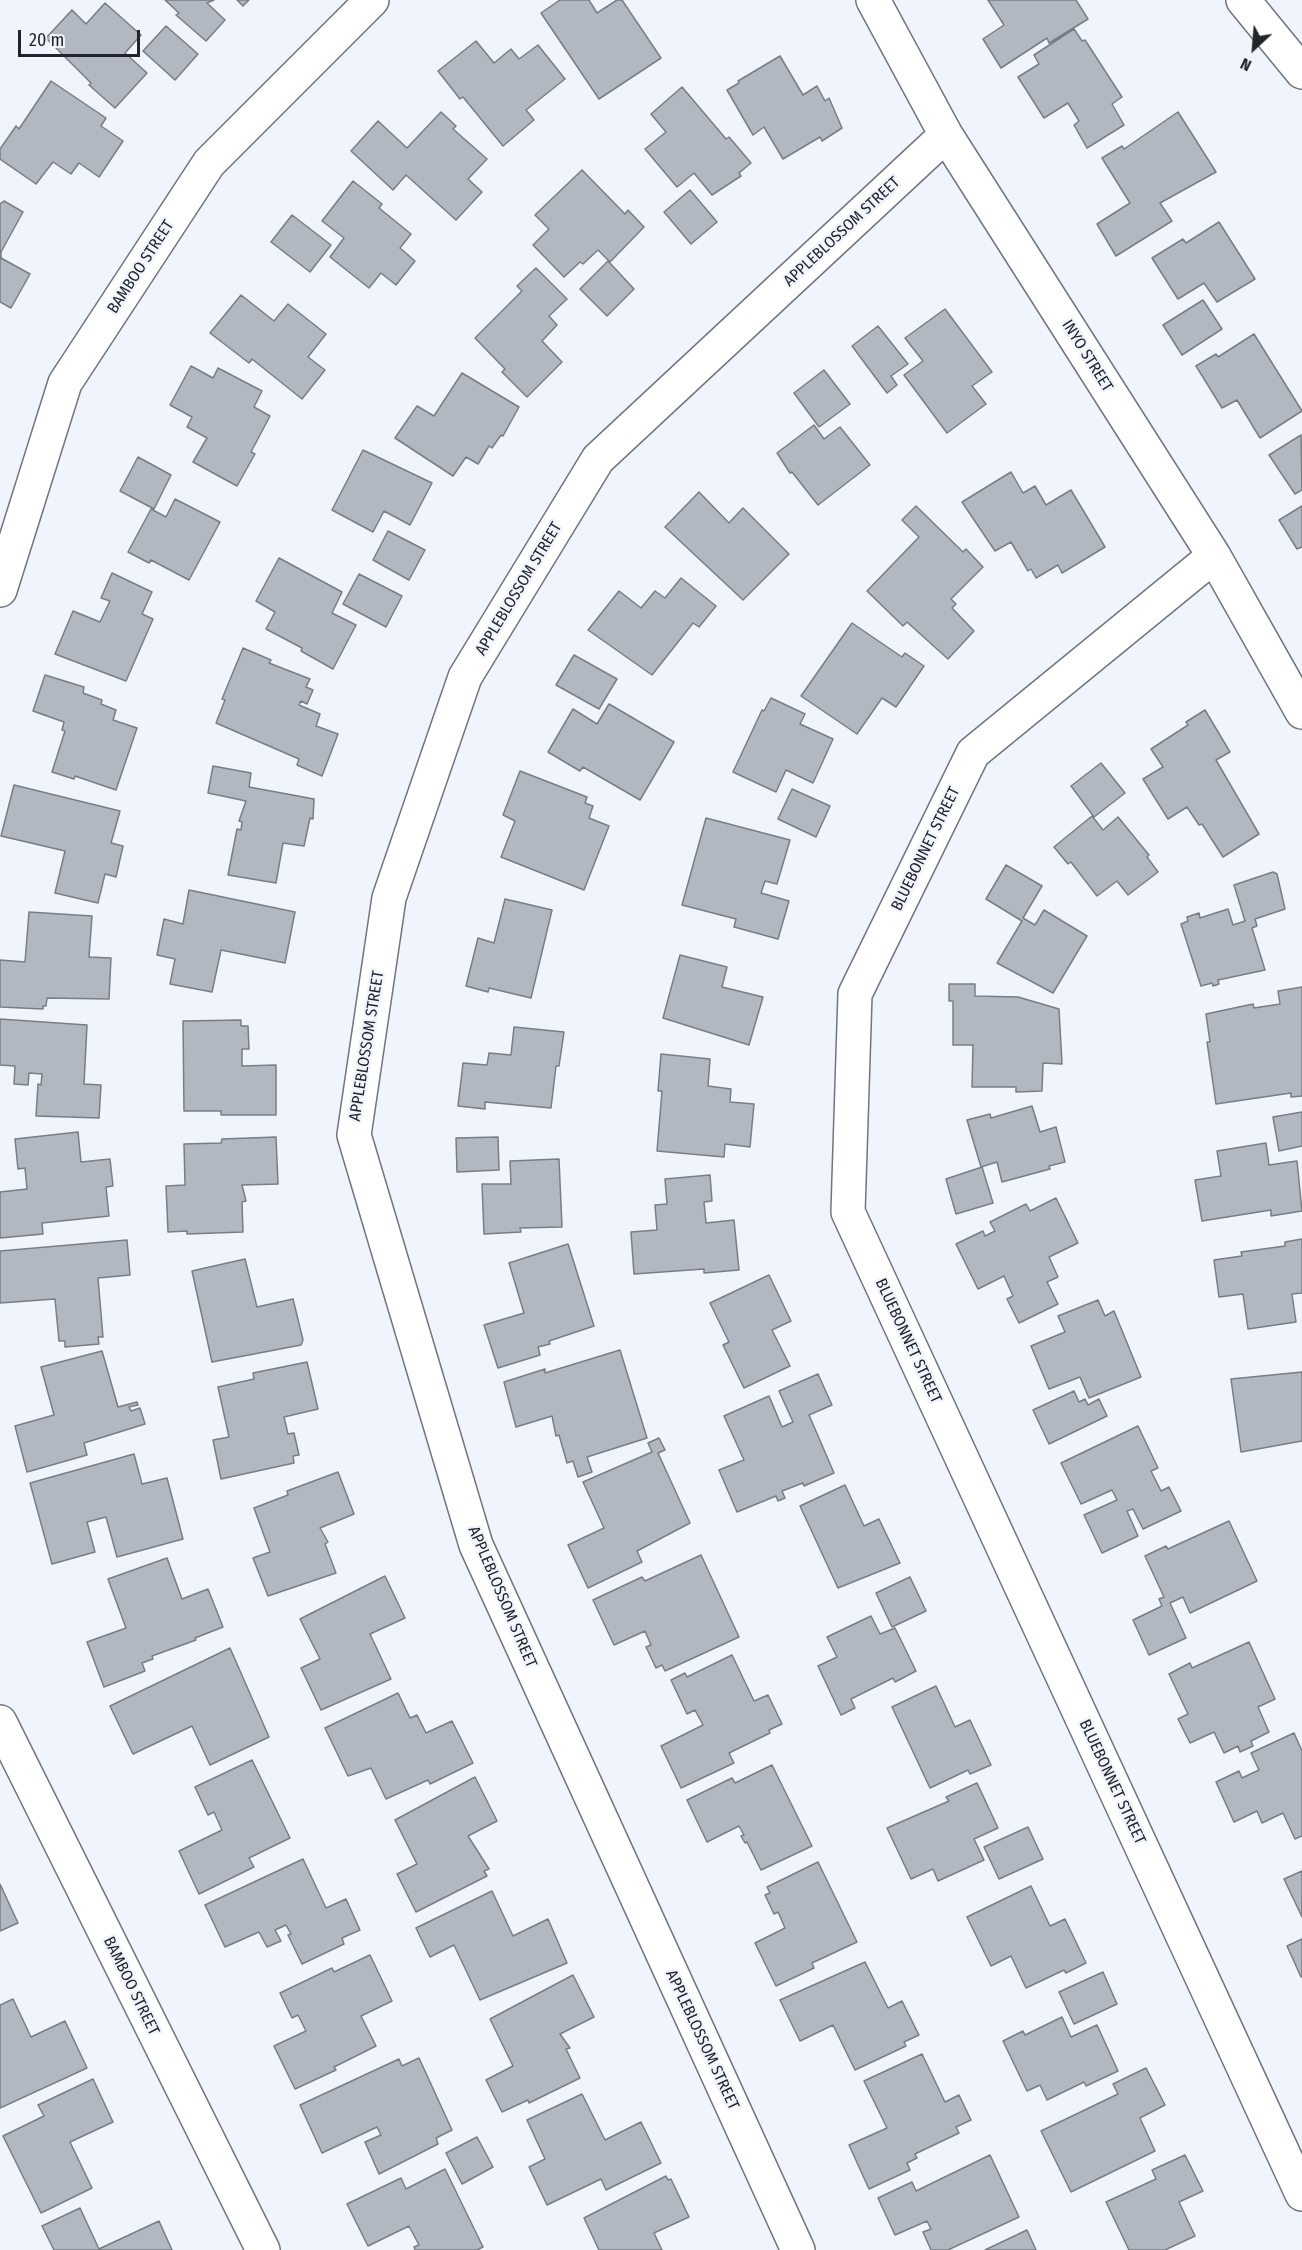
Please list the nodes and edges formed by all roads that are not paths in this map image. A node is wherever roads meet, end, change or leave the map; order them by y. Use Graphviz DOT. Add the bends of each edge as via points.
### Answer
graph roads {
  1 [pos="372,0"];
  2 [pos="873,0"];
  3 [pos="1243,0"];
  4 [pos="1302,72"];
  5 [pos="946,135"];
  6 [pos="1214,556"];
  7 [pos="0,590"];
  8 [pos="1302,712"];
  9 [pos="0,1722"];
  10 [pos="1302,2194"];
  11 [pos="263,2250"];
  12 [pos="798,2250"];
  1 -- 7 [label="street, BAMBOO STREET" via="209,163 65,383"];
  2 -- 5 [label="street, INYO STREET"];
  3 -- 4 [label="street"];
  5 -- 6 [label="street, INYO STREET"];
  5 -- 12 [label="street, APPLEBLOSSOM STREET" via="598,459 465,677 389,898 354,1135 476,1545"];
  6 -- 8 [label="street, INYO STREET"];
  6 -- 10 [label="street, BLUEBONNET STREET" via="973,753 855,994 848,1212"];
  9 -- 11 [label="street, BAMBOO STREET"];
}
